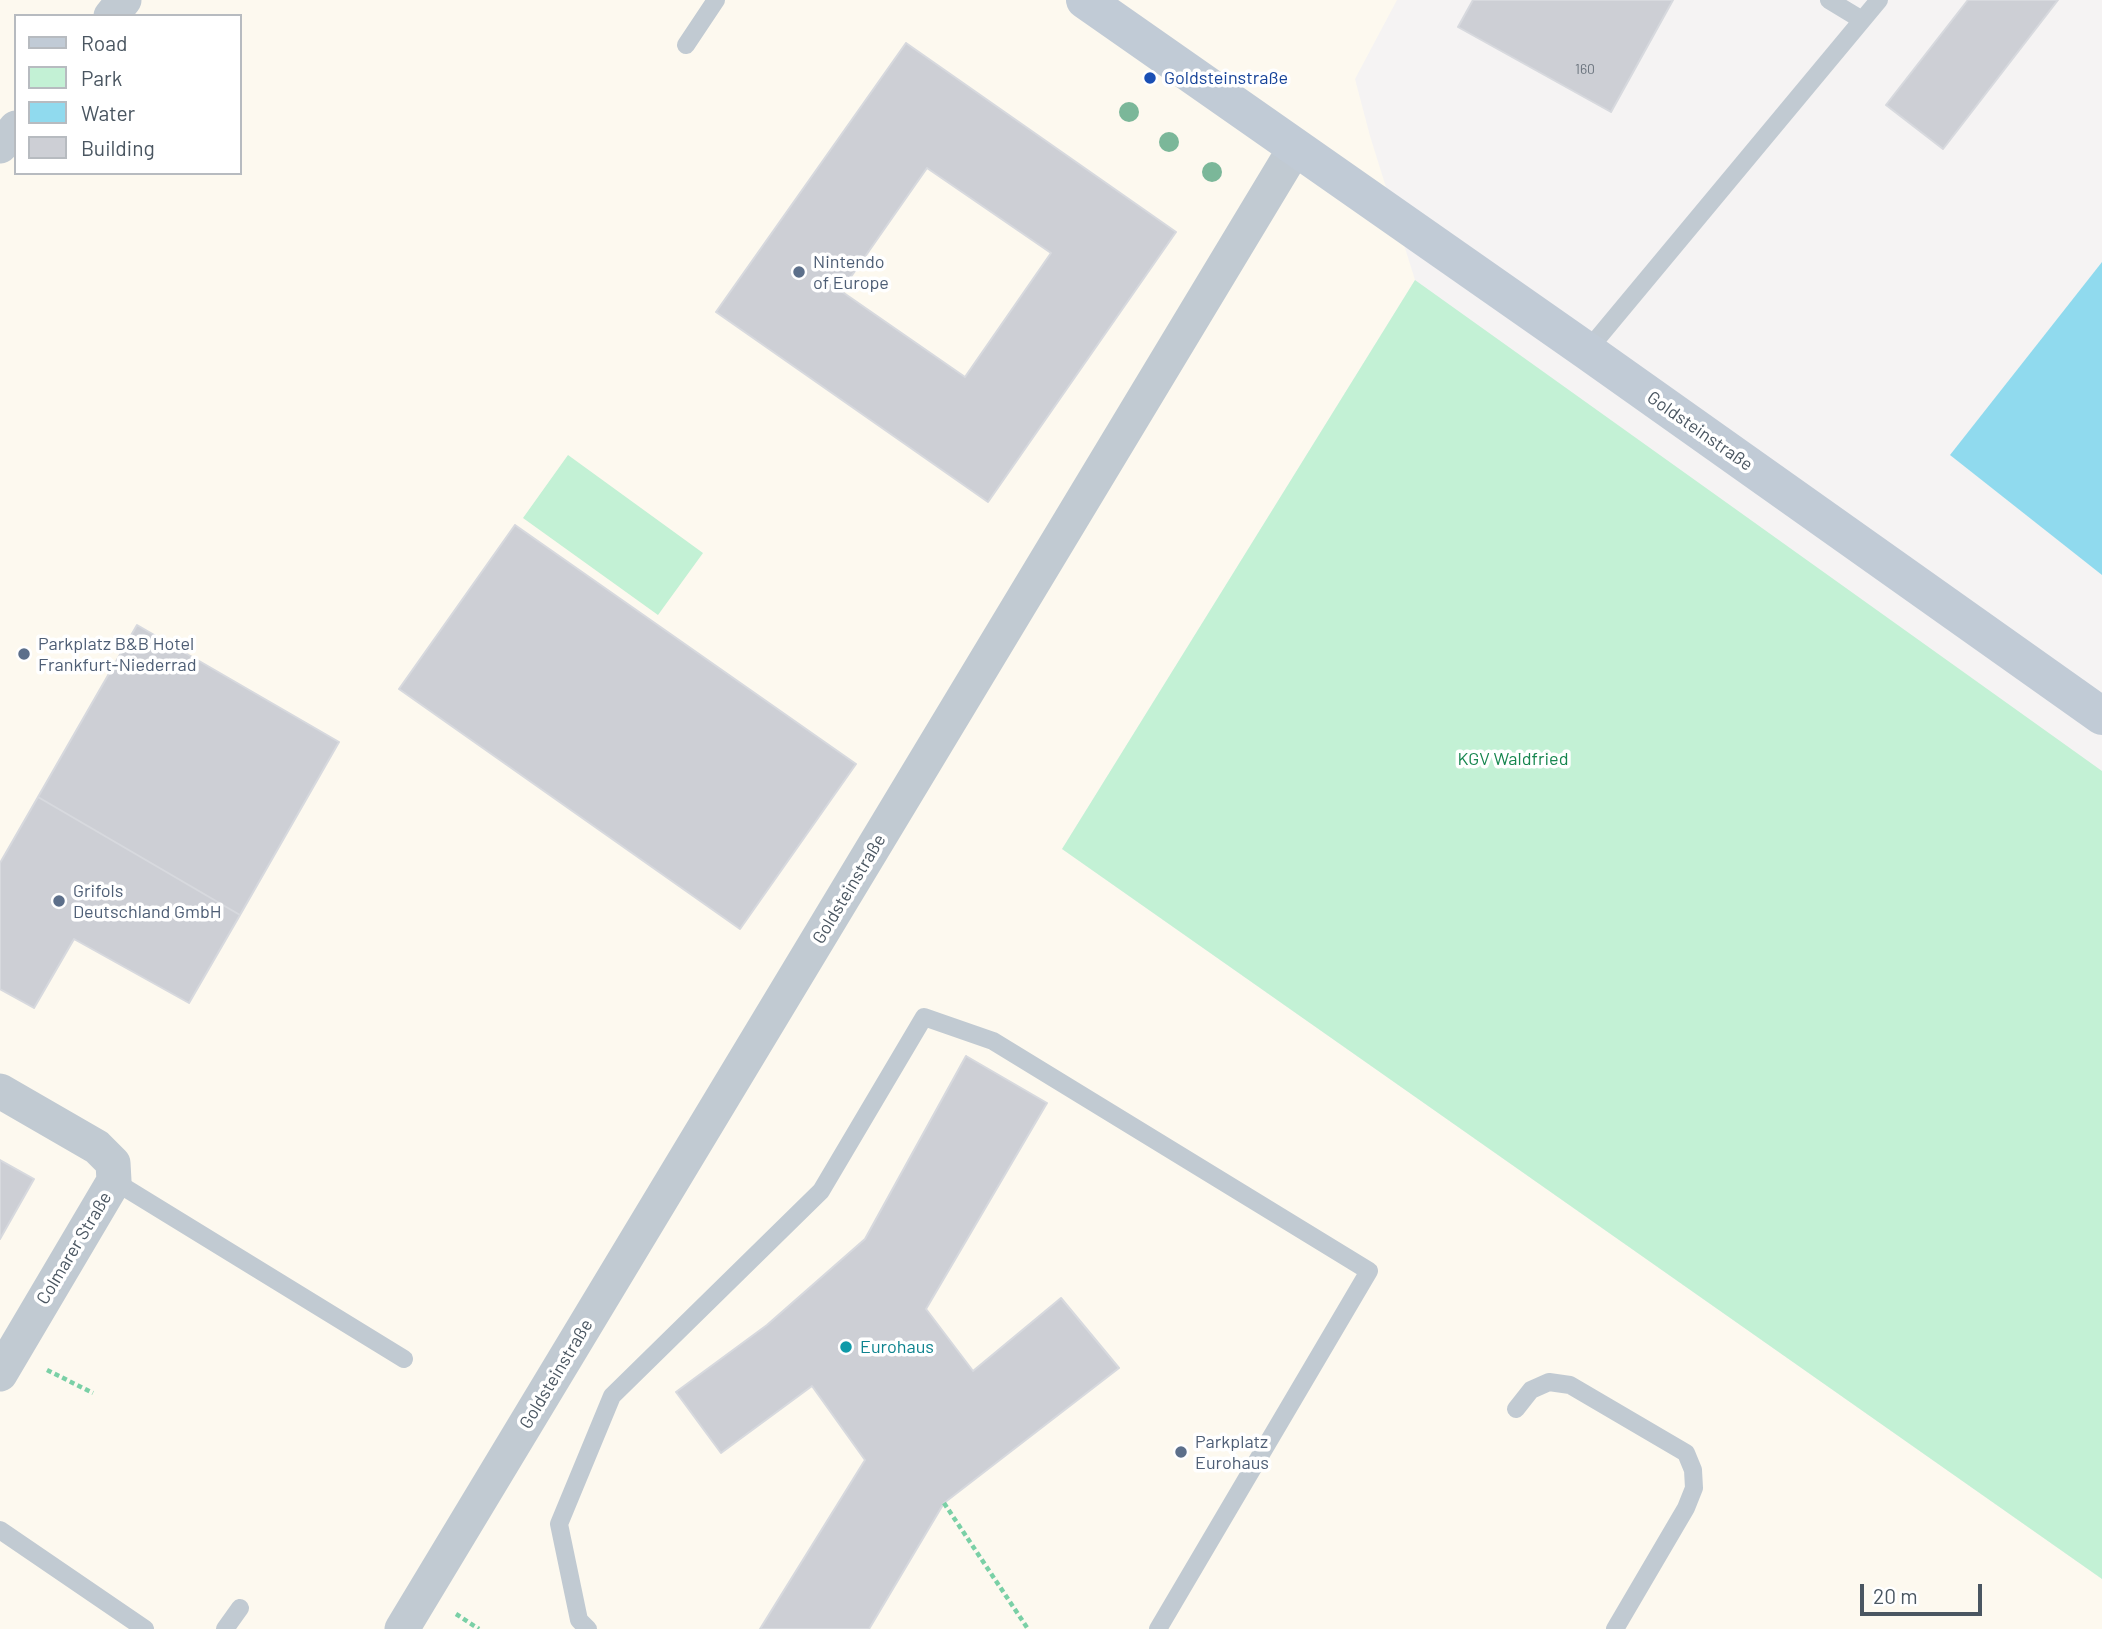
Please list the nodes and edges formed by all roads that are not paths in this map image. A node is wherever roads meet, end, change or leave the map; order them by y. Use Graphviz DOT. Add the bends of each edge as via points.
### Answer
graph roads {
  1 [pos="124,0"];
  2 [pos="716,0"];
  3 [pos="1085,0"];
  4 [pos="1829,0"];
  5 [pos="1879,0"];
  6 [pos="113,14"];
  7 [pos="1862,20"];
  8 [pos="685,45"];
  9 [pos="14,130"];
  10 [pos="0,146"];
  11 [pos="1295,148"];
  12 [pos="1587,351"];
  13 [pos="2102,716"];
  14 [pos="0,1091"];
  15 [pos="114,1181"];
  16 [pos="404,1359"];
  17 [pos="6,1363"];
  18 [pos="1516,1409"];
  19 [pos="0,1530"];
  20 [pos="240,1608"];
  21 [pos="145,1629"];
  22 [pos="225,1629"];
  23 [pos="402,1629"];
  24 [pos="588,1629"];
  25 [pos="1158,1629"];
  26 [pos="1615,1629"];
  1 -- 6 [label="street"];
  2 -- 8 [label="lane"];
  3 -- 11 [label="street, Goldsteinstraße"];
  4 -- 7 [label="lane"];
  5 -- 7 [label="lane"];
  7 -- 12 [label="lane"];
  9 -- 10 [label="street"];
  11 -- 12 [label="street, Goldsteinstraße"];
  11 -- 23 [label="street, Goldsteinstraße"];
  12 -- 13 [label="street, Goldsteinstraße"];
  14 -- 15 [label="street, Colmarer Straße" via="97,1147 113,1163"];
  15 -- 16 [label="lane"];
  15 -- 17 [label="street, Colmarer Straße"];
  18 -- 26 [label="lane" via="1531,1390 1549,1382 1570,1385 1686,1453 1694,1488 1686,1508"];
  19 -- 21 [label="lane"];
  20 -- 22 [label="lane"];
  24 -- 25 [label="lane" via="579,1620 559,1524 612,1396 821,1191 924,1017 993,1041 1369,1271"];
}
